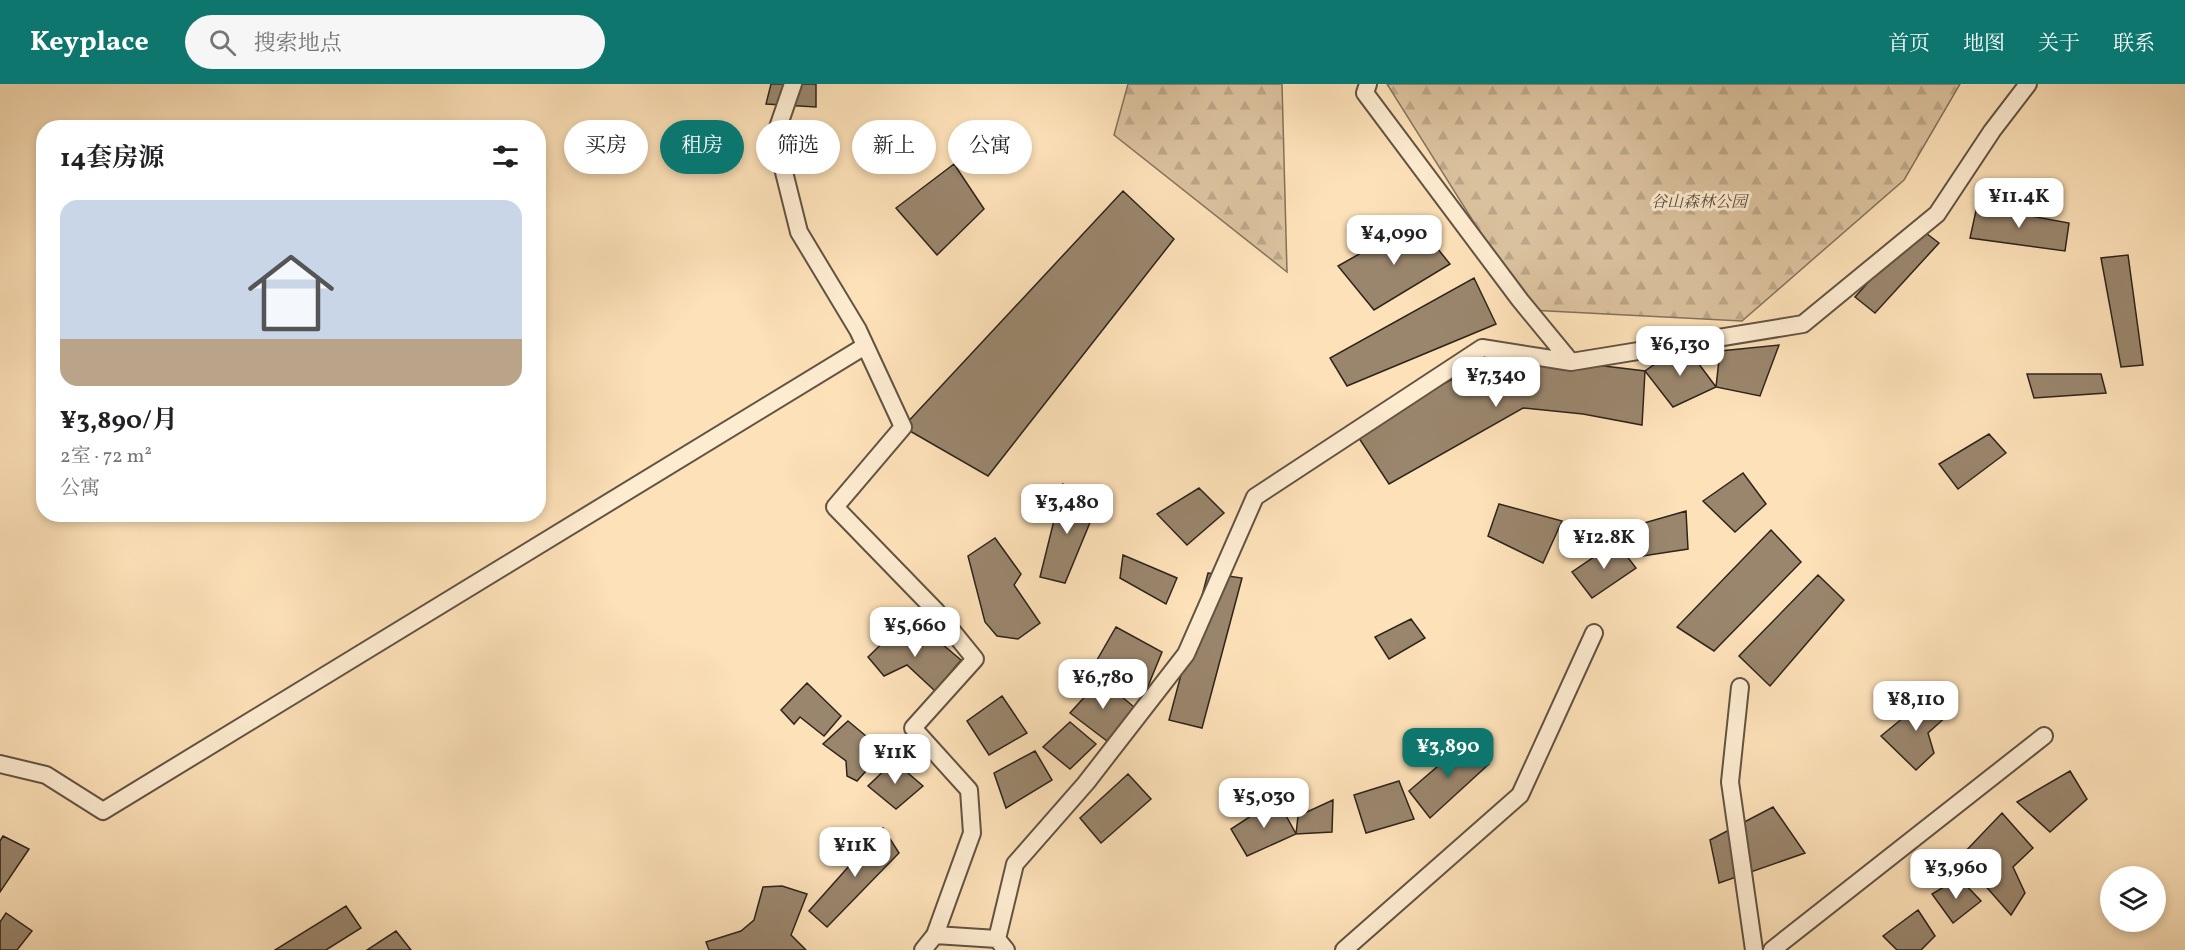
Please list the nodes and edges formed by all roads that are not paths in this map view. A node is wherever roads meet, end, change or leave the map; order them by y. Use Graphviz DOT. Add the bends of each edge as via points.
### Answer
graph roads {
  1 [pos="793,84"];
  2 [pos="1368,84"];
  3 [pos="2028,84"];
  4 [pos="866,346"];
  5 [pos="1570,362"];
  6 [pos="1594,633"];
  7 [pos="1740,687"];
  8 [pos="2044,736"];
  9 [pos="0,764"];
  10 [pos="935,935"];
  11 [pos="1001,945"];
  12 [pos="923,950"];
  13 [pos="1344,950"];
  14 [pos="1754,950"];
  15 [pos="1772,950"];
  1 -- 4 [label="street" via="775,136 799,232"];
  2 -- 5 [label="street" via="1365,93"];
  3 -- 5 [label="street" via="1937,214 1803,324"];
  4 -- 9 [label="street" via="103,811 46,775"];
  4 -- 10 [label="street" via="903,427 835,507 936,611 975,659 913,728 969,790 972,832"];
  5 -- 11 [label="street" via="1482,348 1255,497 1186,654 1086,783 1015,864"];
  6 -- 13 [label="street" via="1520,795"];
  7 -- 14 [label="street" via="1730,782"];
  8 -- 15 [label="street"];
  10 -- 11 [label="street"];
  10 -- 12 [label="street"];
}
